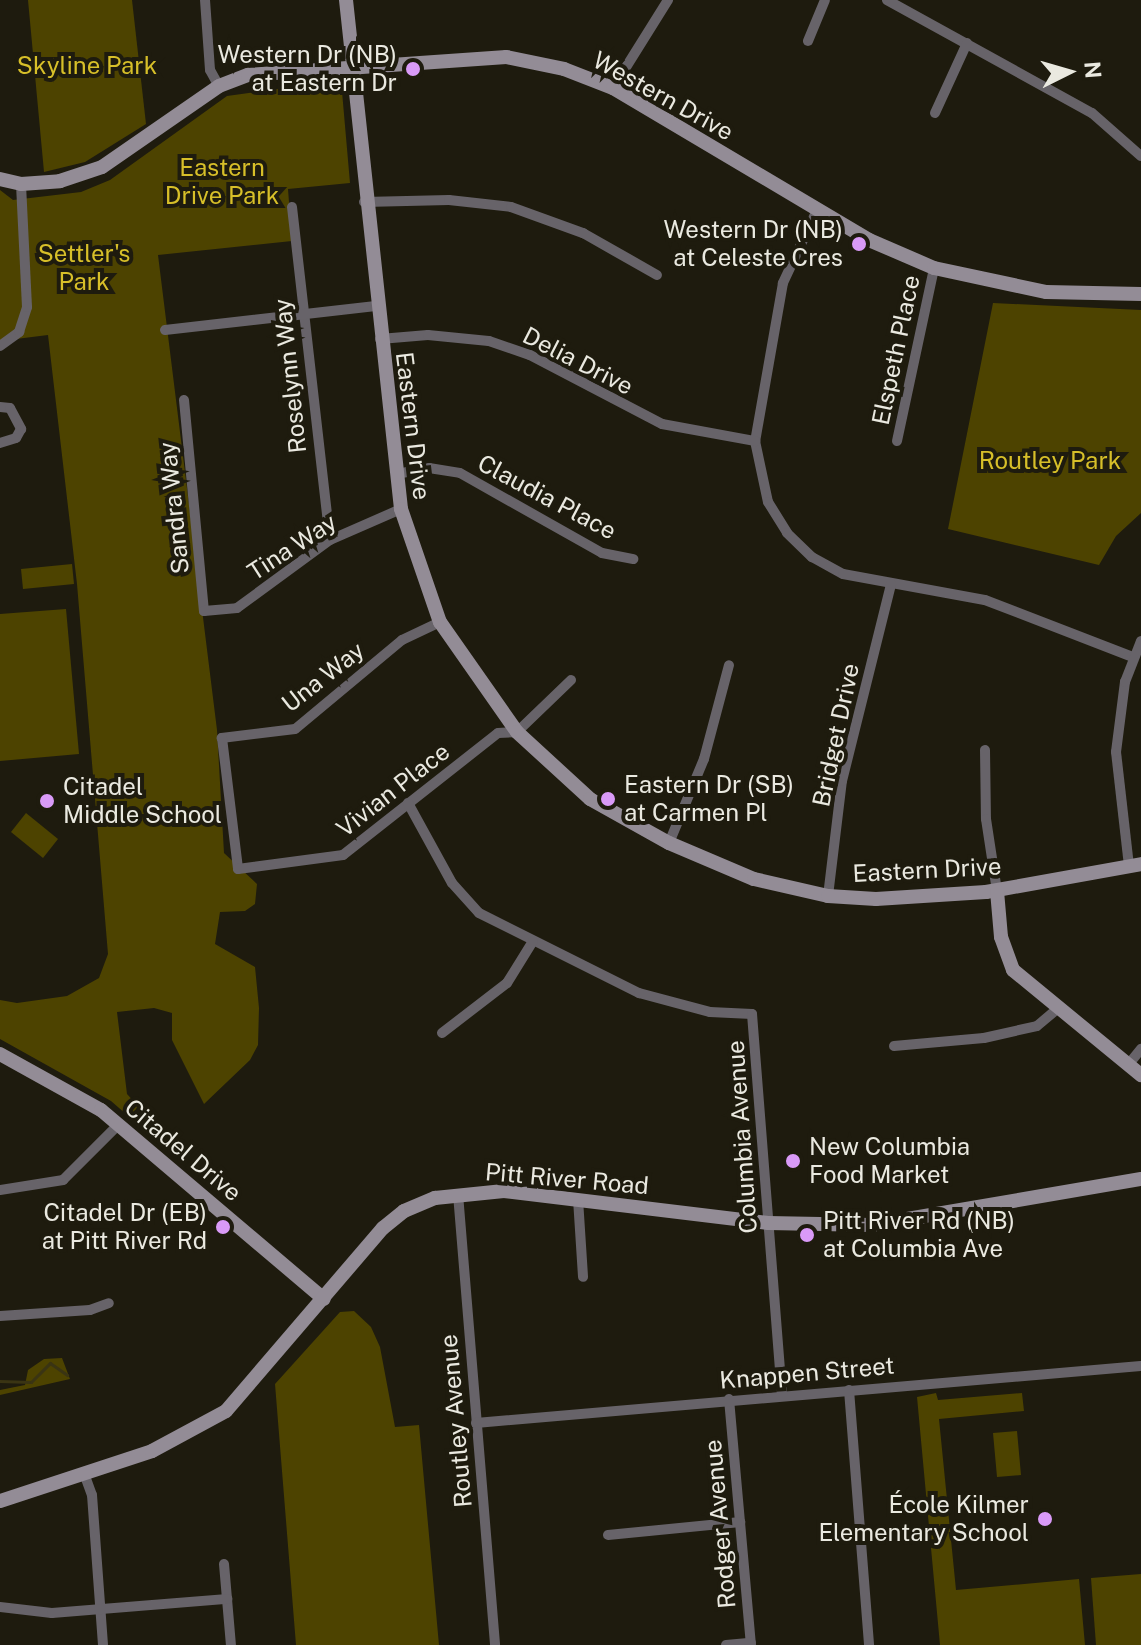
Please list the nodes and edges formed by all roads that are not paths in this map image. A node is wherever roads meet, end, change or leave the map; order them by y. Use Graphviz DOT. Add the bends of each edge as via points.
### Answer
graph roads {
  1 [pos="205,0"];
  2 [pos="346,0"];
  3 [pos="668,0"];
  4 [pos="825,0"];
  5 [pos="887,0"];
  6 [pos="808,41"];
  7 [pos="967,43"];
  8 [pos="353,64"];
  9 [pos="219,86"];
  10 [pos="613,88"];
  11 [pos="935,113"];
  12 [pos="1141,156"];
  13 [pos="0,179"];
  14 [pos="21,184"];
  15 [pos="364,202"];
  16 [pos="292,207"];
  17 [pos="817,210"];
  18 [pos="934,268"];
  19 [pos="657,275"];
  20 [pos="1141,294"];
  21 [pos="376,306"];
  22 [pos="305,313"];
  23 [pos="165,330"];
  24 [pos="380,339"];
  25 [pos="0,346"];
  26 [pos="184,400"];
  27 [pos="0,407"];
  28 [pos="755,441"];
  29 [pos="897,441"];
  30 [pos="0,443"];
  31 [pos="396,474"];
  32 [pos="401,509"];
  33 [pos="330,540"];
  34 [pos="633,559"];
  35 [pos="891,584"];
  36 [pos="204,611"];
  37 [pos="440,622"];
  38 [pos="1141,641"];
  39 [pos="1133,657"];
  40 [pos="729,665"];
  41 [pos="571,680"];
  42 [pos="517,732"];
  43 [pos="985,750"];
  44 [pos="408,803"];
  45 [pos="669,843"];
  46 [pos="1135,865"];
  47 [pos="238,869"];
  48 [pos="997,891"];
  49 [pos="828,896"];
  50 [pos="533,941"];
  51 [pos="1056,1010"];
  52 [pos="442,1033"];
  53 [pos="894,1046"];
  54 [pos="1141,1049"];
  55 [pos="0,1054"];
  56 [pos="1128,1065"];
  57 [pos="1141,1075"];
  58 [pos="119,1124"];
  59 [pos="1141,1179"];
  60 [pos="0,1190"];
  61 [pos="458,1194"];
  62 [pos="578,1199"];
  63 [pos="768,1223"];
  64 [pos="583,1277"];
  65 [pos="324,1299"];
  66 [pos="109,1303"];
  67 [pos="0,1316"];
  68 [pos="1141,1366"];
  69 [pos="849,1390"];
  70 [pos="782,1394"];
  71 [pos="729,1399"];
  72 [pos="476,1423"];
  73 [pos="85,1476"];
  74 [pos="0,1501"];
  75 [pos="740,1522"];
  76 [pos="608,1535"];
  77 [pos="224,1564"];
  78 [pos="227,1599"];
  79 [pos="0,1607"];
  80 [pos="100,1609"];
  81 [pos="751,1644"];
  82 [pos="103,1645"];
  83 [pos="231,1645"];
  84 [pos="495,1645"];
  85 [pos="726,1645"];
  86 [pos="869,1645"];
  1 -- 9 [label="street" via="210,70"];
  2 -- 8 [label="street, Eastern Drive"];
  3 -- 10 [label="street"];
  4 -- 6 [label="street"];
  5 -- 7 [label="street"];
  7 -- 11 [label="street"];
  7 -- 12 [label="street" via="1092,113"];
  8 -- 9 [label="street, Western Drive" via="248,75"];
  8 -- 10 [label="street, Western Drive" via="506,57 564,69"];
  8 -- 15 [label="street, Eastern Drive"];
  9 -- 14 [label="street, Western Drive" via="102,167 60,181"];
  10 -- 17 [label="street, Western Drive"];
  13 -- 14 [label="street, Western Drive"];
  14 -- 25 [label="street" via="27,307 19,332"];
  15 -- 19 [label="street" via="449,200 511,207 583,233"];
  15 -- 21 [label="street, Eastern Drive"];
  16 -- 22 [label="street, Roselynn Way"];
  17 -- 18 [label="street, Western Drive"];
  17 -- 28 [label="street" via="783,283"];
  18 -- 20 [label="street, Western Drive" via="1008,287"];
  18 -- 29 [label="street, Elspeth Place"];
  21 -- 22 [label="street"];
  21 -- 24 [label="street, Eastern Drive"];
  22 -- 23 [label="street"];
  22 -- 33 [label="street, Roselynn Way"];
  24 -- 28 [label="street, Delia Drive" via="428,335 489,341 530,355 662,424"];
  24 -- 31 [label="street, Eastern Drive"];
  26 -- 36 [label="street, Sandra Way"];
  27 -- 30 [label="street" via="10,408 21,429 16,438"];
  28 -- 35 [label="street" via="768,502 787,533 812,557 843,574"];
  31 -- 32 [label="street, Eastern Drive"];
  31 -- 34 [label="street, Claudia Place" via="429,468 460,473 602,553"];
  32 -- 33 [label="street, Tina Way"];
  32 -- 37 [label="street, Eastern Drive"];
  33 -- 36 [label="street, Tina Way" via="237,608"];
  35 -- 39 [label="street" via="985,600"];
  35 -- 49 [label="street, Bridget Drive" via="842,781"];
  37 -- 42 [label="street, Eastern Drive"];
  37 -- 47 [label="street, Una Way" via="402,640 295,729 222,738"];
  38 -- 39 [label="street"];
  39 -- 46 [label="street" via="1116,752"];
  40 -- 45 [label="street" via="704,759"];
  41 -- 42 [label="street"];
  42 -- 44 [label="street, Vivian Place" via="498,733"];
  42 -- 45 [label="street, Eastern Drive" via="590,799"];
  43 -- 48 [label="street" via="986,819"];
  44 -- 47 [label="street, Vivian Place" via="343,855"];
  44 -- 50 [label="street, Columbia Avenue" via="452,883 479,913"];
  45 -- 49 [label="street, Eastern Drive" via="754,879"];
  46 -- 48 [label="street, Eastern Drive"];
  48 -- 49 [label="street, Eastern Drive" via="876,899"];
  48 -- 51 [label="street" via="1006,957 1022,981"];
  50 -- 52 [label="street" via="507,983"];
  50 -- 63 [label="street, Columbia Avenue" via="639,993 710,1012 752,1014"];
  51 -- 53 [label="street" via="1037,1026 1024,1029"];
  51 -- 56 [label="street"];
  54 -- 56 [label="street"];
  55 -- 58 [label="street, Citadel Drive"];
  56 -- 57 [label="street"];
  58 -- 60 [label="street" via="63,1180"];
  58 -- 65 [label="street, Citadel Drive"];
  59 -- 63 [label="street, Pitt River Road" via="893,1223"];
  61 -- 62 [label="street, Pitt River Road" via="504,1191"];
  61 -- 65 [label="street, Pitt River Road" via="420,1203 390,1221"];
  61 -- 72 [label="street, Routley Avenue"];
  62 -- 63 [label="street, Pitt River Road"];
  62 -- 64 [label="street"];
  63 -- 70 [label="street, Columbia Avenue"];
  65 -- 73 [label="street, Pitt River Road" via="226,1411 152,1451"];
  66 -- 67 [label="street" via="90,1310"];
  68 -- 69 [label="street, Knappen Street"];
  69 -- 70 [label="street, Knappen Street"];
  69 -- 86 [label="street"];
  70 -- 71 [label="street, Knappen Street"];
  71 -- 72 [label="street, Knappen Street"];
  71 -- 75 [label="street, Rodger Avenue"];
  72 -- 84 [label="street, Routley Avenue"];
  73 -- 74 [label="street, Pitt River Road"];
  73 -- 80 [label="street" via="92,1495"];
  75 -- 76 [label="street"];
  75 -- 81 [label="street, Rodger Avenue"];
  77 -- 78 [label="street"];
  78 -- 80 [label="street"];
  78 -- 83 [label="street"];
  79 -- 80 [label="street" via="47,1613"];
  80 -- 82 [label="street"];
  81 -- 85 [label="street"];
}
